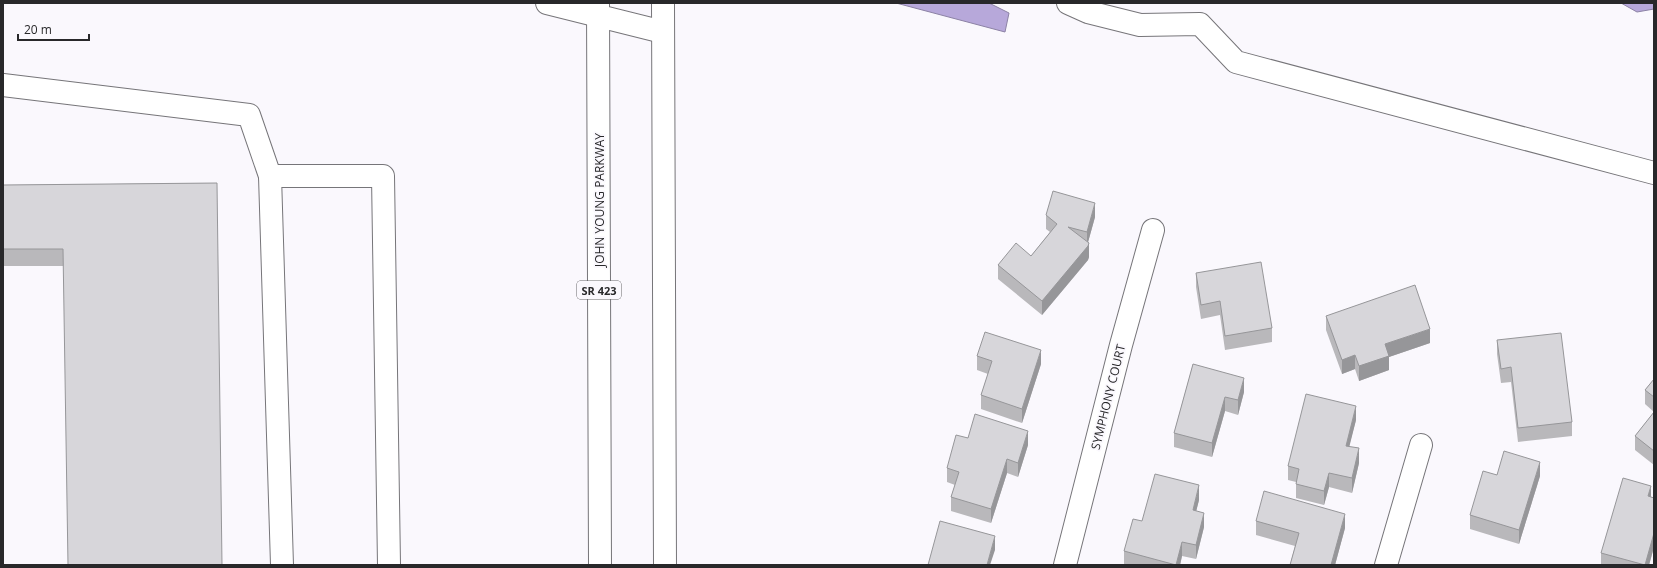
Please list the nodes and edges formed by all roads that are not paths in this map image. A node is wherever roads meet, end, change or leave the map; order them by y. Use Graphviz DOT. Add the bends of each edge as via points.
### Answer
graph roads {
  1 [pos="547,3"];
  2 [pos="663,3"];
  3 [pos="1068,3"];
  4 [pos="598,10"];
  5 [pos="663,32"];
  6 [pos="3,85"];
  7 [pos="1654,173"];
  8 [pos="270,176"];
  9 [pos="1153,230"];
  10 [pos="1421,445"];
  11 [pos="282,565"];
  12 [pos="389,565"];
  13 [pos="600,565"];
  14 [pos="665,565"];
  15 [pos="1065,565"];
  16 [pos="1386,565"];
  1 -- 4 [label="main road"];
  2 -- 5 [label="main road"];
  3 -- 7 [label="main road" via="1088,12 1140,25 1200,24 1236,62"];
  4 -- 5 [label="main road"];
  4 -- 13 [label="main road, JOHN YOUNG PARKWAY / SR 423"];
  5 -- 14 [label="main road"];
  6 -- 8 [label="main road" via="249,115"];
  8 -- 11 [label="main road"];
  8 -- 12 [label="main road" via="383,176"];
  9 -- 15 [label="main road, SYMPHONY COURT" via="1120,345"];
  10 -- 16 [label="main road"];
}
